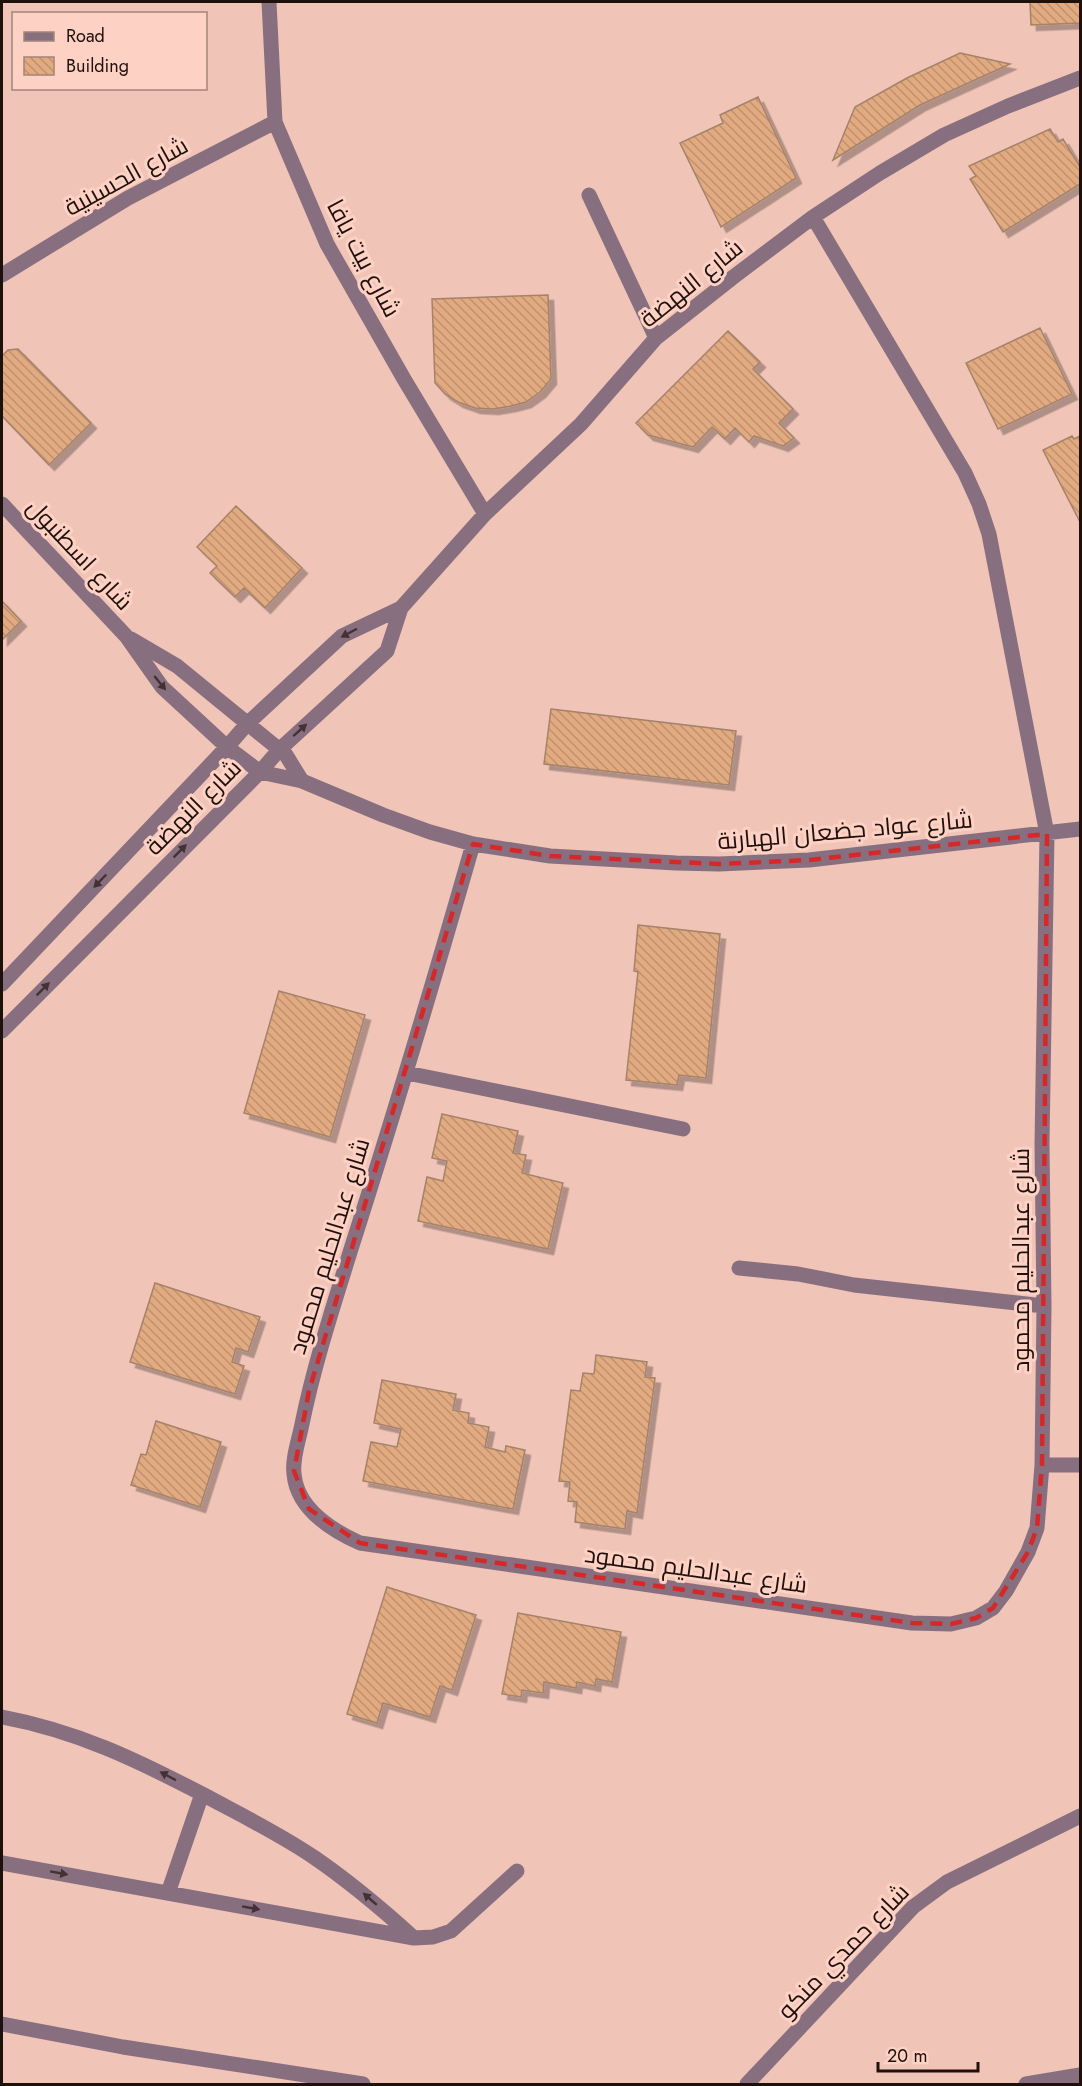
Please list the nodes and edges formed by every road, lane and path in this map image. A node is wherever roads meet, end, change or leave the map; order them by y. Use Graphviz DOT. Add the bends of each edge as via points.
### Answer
graph roads {
  1 [pos="269,2"];
  2 [pos="1079,80"];
  3 [pos="275,122"];
  4 [pos="589,195"];
  5 [pos="813,217"];
  6 [pos="2,275"];
  7 [pos="656,338"];
  8 [pos="2,504"];
  9 [pos="485,514"];
  10 [pos="401,608"];
  11 [pos="126,636"];
  12 [pos="247,724"];
  13 [pos="227,747"];
  14 [pos="279,750"];
  15 [pos="260,772"];
  16 [pos="302,781"];
  17 [pos="1080,829"];
  18 [pos="1047,834"];
  19 [pos="473,844"];
  20 [pos="2,984"];
  21 [pos="2,1031"];
  22 [pos="406,1073"];
  23 [pos="683,1129"];
  24 [pos="739,1268"];
  25 [pos="1044,1306"];
  26 [pos="1042,1465"];
  27 [pos="1080,1465"];
  28 [pos="2,1717"];
  29 [pos="202,1794"];
  30 [pos="1080,1816"];
  31 [pos="2,1863"];
  32 [pos="517,1871"];
  33 [pos="168,1893"];
  34 [pos="414,1938"];
  35 [pos="2,2024"];
  36 [pos="1080,2075"];
  37 [pos="363,2085"];
  38 [pos="747,2085"];
  39 [pos="1026,2085"];
  1 -- 3 [label="street, شارع بيت يافا"];
  2 -- 5 [label="street, شارع النهضة" via="944,135"];
  3 -- 6 [label="street, شارع الحسينية" via="128,198"];
  3 -- 9 [label="street, شارع بيت يافا" via="327,244"];
  4 -- 7 [label="street"];
  5 -- 7 [label="street, شارع النهضة"];
  5 -- 18 [label="street, شارع عبدالحليم محمود" via="965,473 979,504 989,534"];
  7 -- 9 [label="street, شارع النهضة" via="581,424"];
  8 -- 11 [label="street, شارع اسطنبول"];
  9 -- 10 [label="street, شارع النهضة"];
  10 -- 12 [label="street, شارع النهضة, one-way" via="342,636"];
  14 -- 10 [label="street, شارع النهضة, one-way" via="387,651"];
  11 -- 12 [label="street, شارع اسطنبول" via="177,666"];
  11 -- 13 [label="street, شارع اسطنبول, one-way" via="162,687"];
  12 -- 13 [label="street, شارع النهضة"];
  12 -- 14 [label="street"];
  13 -- 15 [label="street, شارع عواد جضعان الهبارنة"];
  13 -- 20 [label="street, شارع النهضة, one-way"];
  14 -- 15 [label="street, شارع النهضة"];
  14 -- 16 [label="street"];
  15 -- 16 [label="street, شارع عواد جضعان الهبارنة"];
  21 -- 15 [label="street, شارع النهضة, one-way"];
  16 -- 19 [label="street, شارع عواد جضعان الهبارنة"];
  17 -- 18 [label="street, شارع عواد جضعان الهبارنة"];
  18 -- 19 [label="street, شارع عواد جضعان الهبارنة" via="809,860 719,864 550,856"];
  18 -- 25 [label="street, شارع عبدالحليم محمود" via="1042,1144"];
  19 -- 22 [label="street, شارع عبدالحليم محمود"];
  22 -- 23 [label="street"];
  22 -- 26 [label="street, شارع عبدالحليم محمود" via="327,1324 295,1457 296,1487 309,1509 343,1535 360,1543 407,1550 912,1623 951,1624 976,1618 993,1608 1006,1591 1037,1528"];
  24 -- 25 [label="street"];
  25 -- 26 [label="street, شارع عبدالحليم محمود"];
  26 -- 27 [label="street"];
  29 -- 28 [label="street, one-way" via="91,1741"];
  29 -- 33 [label="street"];
  34 -- 29 [label="street, one-way" via="366,1894 314,1857"];
  30 -- 38 [label="street, شارع حمدي منكو" via="947,1882 913,1907"];
  31 -- 33 [label="street, one-way"];
  32 -- 34 [label="street" via="451,1931"];
  33 -- 34 [label="street, one-way"];
  35 -- 37 [label="street"];
  36 -- 39 [label="street"];
}
